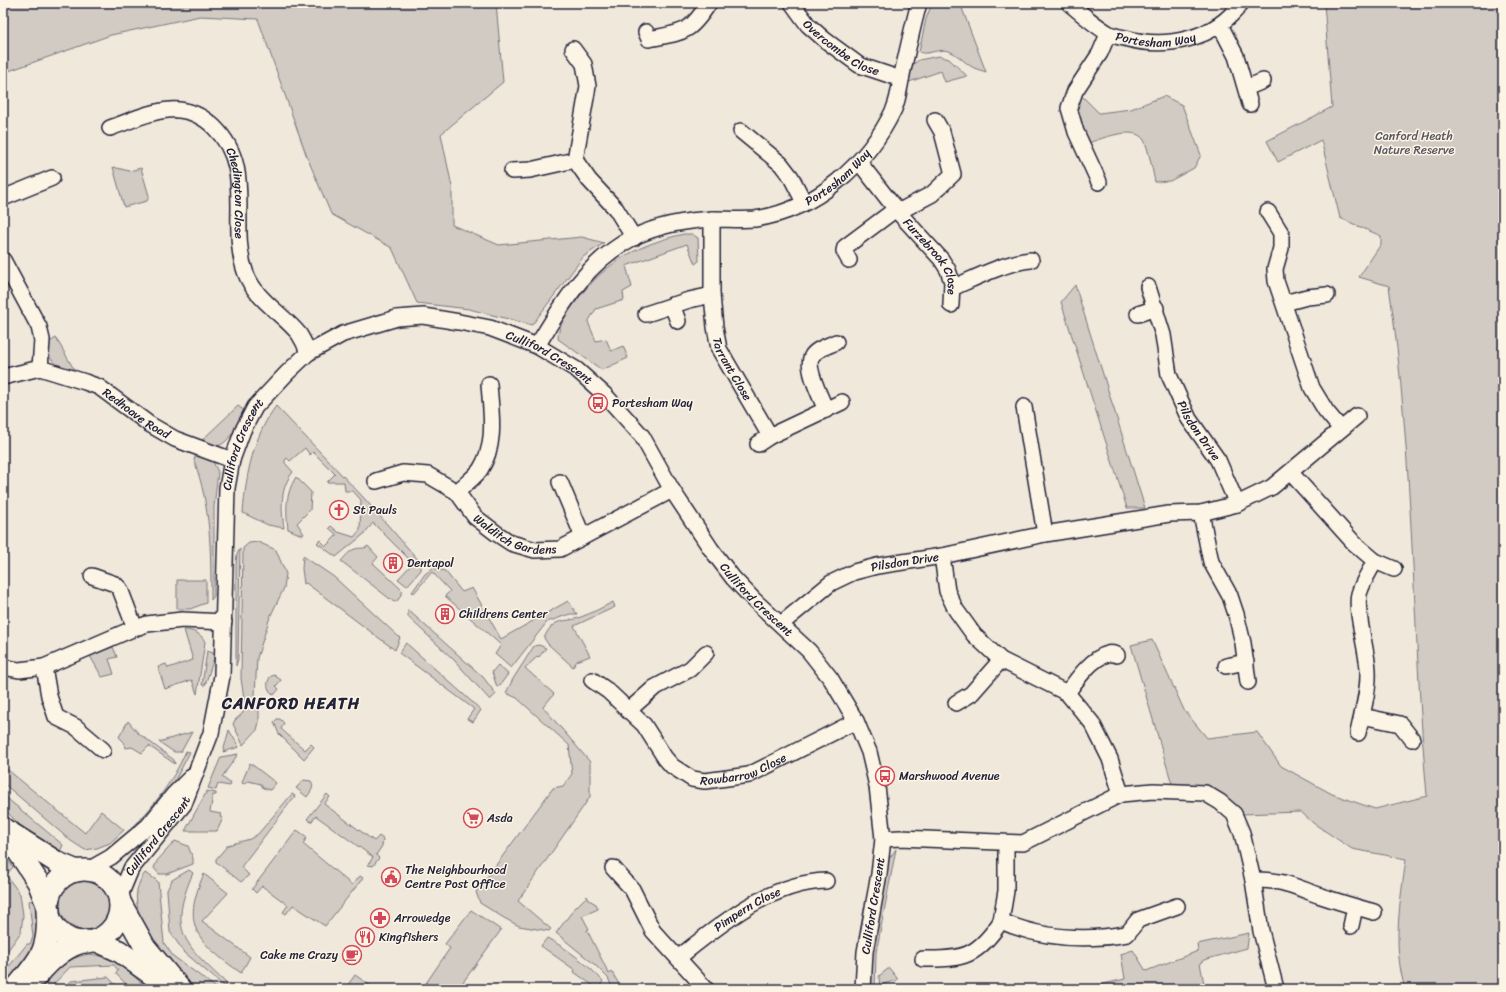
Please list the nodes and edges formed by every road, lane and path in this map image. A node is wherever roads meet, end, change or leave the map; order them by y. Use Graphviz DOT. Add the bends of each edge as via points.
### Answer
graph roads {
  1 [pos="709,3"];
  2 [pos="792,3"];
  3 [pos="919,3"];
  4 [pos="1069,3"];
  5 [pos="1241,3"];
  6 [pos="1220,25"];
  7 [pos="646,32"];
  8 [pos="1108,34"];
  9 [pos="573,49"];
  10 [pos="901,79"];
  11 [pos="1263,81"];
  12 [pos="1246,88"];
  13 [pos="1250,104"];
  14 [pos="935,120"];
  15 [pos="110,128"];
  16 [pos="740,131"];
  17 [pos="575,160"];
  18 [pos="859,162"];
  19 [pos="512,171"];
  20 [pos="52,178"];
  21 [pos="1099,182"];
  22 [pos="3,198"];
  23 [pos="804,202"];
  24 [pos="897,210"];
  25 [pos="1268,212"];
  26 [pos="712,219"];
  27 [pos="634,238"];
  28 [pos="3,260"];
  29 [pos="849,260"];
  30 [pos="1031,260"];
  31 [pos="1148,287"];
  32 [pos="952,288"];
  33 [pos="712,295"];
  34 [pos="1327,295"];
  35 [pos="1284,303"];
  36 [pos="672,305"];
  37 [pos="951,305"];
  38 [pos="1156,308"];
  39 [pos="646,314"];
  40 [pos="1138,314"];
  41 [pos="678,321"];
  42 [pos="836,342"];
  43 [pos="536,346"];
  44 [pos="308,353"];
  45 [pos="40,368"];
  46 [pos="3,377"];
  47 [pos="489,384"];
  48 [pos="842,402"];
  49 [pos="1024,407"];
  50 [pos="826,410"];
  51 [pos="1357,416"];
  52 [pos="1341,429"];
  53 [pos="232,460"];
  54 [pos="1290,473"];
  55 [pos="376,481"];
  56 [pos="560,482"];
  57 [pos="672,490"];
  58 [pos="457,492"];
  59 [pos="1237,504"];
  60 [pos="1201,513"];
  61 [pos="1045,534"];
  62 [pos="584,537"];
  63 [pos="942,556"];
  64 [pos="1374,561"];
  65 [pos="1394,569"];
  66 [pos="92,576"];
  67 [pos="224,622"];
  68 [pos="781,624"];
  69 [pos="135,628"];
  70 [pos="706,653"];
  71 [pos="1117,655"];
  72 [pos="1001,660"];
  73 [pos="1246,662"];
  74 [pos="1226,666"];
  75 [pos="3,667"];
  76 [pos="44,667"];
  77 [pos="592,680"];
  78 [pos="1248,682"];
  79 [pos="1068,694"];
  80 [pos="956,703"];
  81 [pos="628,711"];
  82 [pos="1362,716"];
  83 [pos="856,721"];
  84 [pos="1358,733"];
  85 [pos="1412,739"];
  86 [pos="103,750"];
  87 [pos="195,773"];
  88 [pos="1121,794"];
  89 [pos="3,829"];
  90 [pos="883,839"];
  91 [pos="1006,843"];
  92 [pos="613,868"];
  93 [pos="83,871"];
  94 [pos="1253,880"];
  95 [pos="826,881"];
  96 [pos="119,900"];
  97 [pos="1177,906"];
  98 [pos="1355,907"];
  99 [pos="1374,912"];
  100 [pos="50,913"];
  101 [pos="1001,921"];
  102 [pos="1351,926"];
  103 [pos="91,941"];
  104 [pos="678,958"];
  105 [pos="40,959"];
  106 [pos="923,959"];
  107 [pos="15,989"];
  108 [pos="26,989"];
  109 [pos="172,989"];
  110 [pos="180,989"];
  111 [pos="706,989"];
  112 [pos="863,989"];
  113 [pos="1276,989"];
  1 -- 7 [label="street" via="696,24 687,30 649,39"];
  2 -- 10 [label="street, Overcombe Close" via="808,25 859,65"];
  3 -- 10 [label="street, Portesham Way"];
  4 -- 8 [label="street, Portesham Way"];
  5 -- 6 [label="street, Portesham Way"];
  6 -- 8 [label="street, Portesham Way" via="1186,40 1170,43 1134,41"];
  6 -- 12 [label="street" via="1236,56"];
  8 -- 21 [label="street" via="1100,54 1075,91 1069,108 1076,132"];
  9 -- 17 [label="street" via="584,64 588,86"];
  10 -- 18 [label="street, Portesham Way" via="895,107"];
  11 -- 12 [label="street"];
  12 -- 13 [label="street"];
  14 -- 24 [label="street, Furzebrook Close" via="942,132 953,174 932,194"];
  15 -- 44 [label="street, Chedington Close" via="167,109 189,111 208,122 225,138 235,158 239,248 246,273 255,292 300,335"];
  16 -- 23 [label="street" via="781,164"];
  17 -- 19 [label="street" via="530,170"];
  17 -- 27 [label="street" via="589,180 616,209"];
  18 -- 23 [label="street, Portesham Way" via="827,191"];
  18 -- 24 [label="street, Furzebrook Close"];
  20 -- 22 [label="street"];
  23 -- 26 [label="street, Portesham Way" via="755,218"];
  24 -- 29 [label="street" via="845,247 844,251"];
  24 -- 32 [label="street, Furzebrook Close" via="941,259 948,270"];
  25 -- 35 [label="street" via="1280,232 1281,248 1275,269 1276,281"];
  26 -- 27 [label="street, Portesham Way" via="665,225"];
  26 -- 33 [label="street, Tarrant Close"];
  27 -- 43 [label="street, Portesham Way" via="584,275 567,295"];
  28 -- 45 [label="street" via="38,327 42,340"];
  30 -- 32 [label="street" via="987,273"];
  31 -- 38 [label="street, Pilsdon Drive"];
  32 -- 37 [label="street, Furzebrook Close"];
  33 -- 36 [label="street"];
  33 -- 50 [label="street, Tarrant Close" via="719,348 764,440"];
  34 -- 35 [label="street"];
  35 -- 52 [label="street" via="1312,388"];
  36 -- 39 [label="street"];
  36 -- 41 [label="street"];
  38 -- 40 [label="street"];
  38 -- 59 [label="street, Pilsdon Drive" via="1172,381 1189,419 1218,460"];
  42 -- 50 [label="street" via="818,350 812,356 810,365"];
  43 -- 44 [label="street, Culliford Crescent" via="490,328 416,317 396,318 343,334"];
  43 -- 57 [label="street, Culliford Crescent" via="577,370 605,395 642,436"];
  44 -- 53 [label="street, Culliford Crescent" via="255,407"];
  45 -- 46 [label="street"];
  45 -- 53 [label="street, Redhoave Road" via="99,386 149,424 175,439"];
  47 -- 58 [label="street" via="492,428 490,452 479,471"];
  48 -- 50 [label="street, Tarrant Close"];
  49 -- 61 [label="street"];
  51 -- 52 [label="street, Pilsdon Drive"];
  52 -- 54 [label="street, Pilsdon Drive"];
  53 -- 67 [label="street, Culliford Crescent" via="227,488"];
  54 -- 59 [label="street, Pilsdon Drive" via="1272,487"];
  54 -- 64 [label="street" via="1354,543"];
  55 -- 58 [label="street, Walditch Gardens" via="403,473 428,475"];
  56 -- 62 [label="street"];
  57 -- 62 [label="street, Walditch Gardens"];
  57 -- 68 [label="street, Culliford Crescent" via="698,532 733,578"];
  58 -- 62 [label="street, Walditch Gardens" via="475,517 511,543 535,550 560,549"];
  59 -- 60 [label="street, Pilsdon Drive"];
  60 -- 61 [label="street, Pilsdon Drive" via="1169,514"];
  60 -- 73 [label="street" via="1211,562 1230,596"];
  61 -- 63 [label="street, Pilsdon Drive"];
  63 -- 68 [label="street, Pilsdon Drive" via="876,566 839,578"];
  63 -- 72 [label="street" via="947,591 956,610 974,635"];
  64 -- 65 [label="street"];
  64 -- 82 [label="street" via="1359,595 1358,609 1368,672"];
  66 -- 69 [label="street" via="115,584 120,589"];
  67 -- 69 [label="street" via="182,620"];
  67 -- 87 [label="street, Culliford Crescent" via="222,676 211,733"];
  68 -- 83 [label="street, Culliford Crescent" via="809,651 831,680"];
  69 -- 76 [label="street"];
  70 -- 81 [label="street" via="690,669 654,688"];
  71 -- 79 [label="street" via="1108,654 1092,663 1080,675"];
  72 -- 79 [label="street"];
  72 -- 80 [label="street" via="970,694"];
  73 -- 74 [label="street"];
  73 -- 78 [label="street"];
  75 -- 76 [label="street" via="19,670"];
  76 -- 86 [label="street" via="56,717 76,727"];
  77 -- 81 [label="street, Rowbarrow Close" via="608,691"];
  79 -- 88 [label="street" via="1092,723 1110,759"];
  81 -- 83 [label="street, Rowbarrow Close" via="644,725 672,766 692,779 705,781 749,775"];
  82 -- 84 [label="street"];
  82 -- 85 [label="street" via="1400,724"];
  83 -- 90 [label="street, Culliford Crescent" via="869,752 877,786"];
  87 -- 93 [label="street, Culliford Crescent" via="148,826 111,857"];
  87 -- 96 [label="street, Culliford Crescent" via="184,804 131,869"];
  88 -- 91 [label="street" via="1023,843"];
  88 -- 94 [label="street" via="1153,791 1205,793 1220,802 1234,814 1242,833"];
  89 -- 93 [label="main road" via="58,862"];
  89 -- 100 [label="main road" via="38,882"];
  90 -- 91 [label="street"];
  90 -- 112 [label="street, Culliford Crescent" via="865,952"];
  91 -- 101 [label="street" via="1006,891"];
  92 -- 104 [label="street" via="632,889 652,931"];
  93 -- 96 [label="main road" via="100,874 108,879 116,889"];
  93 -- 100 [label="main road" via="65,876 55,885 50,894"];
  94 -- 98 [label="street" via="1272,879 1294,884"];
  94 -- 113 [label="street"];
  95 -- 104 [label="street, Pimpern Close" via="808,882 786,888 718,926"];
  96 -- 103 [label="main road" via="118,916 114,925 105,935"];
  96 -- 110 [label="main road" via="145,947"];
  97 -- 101 [label="street" via="1138,920 1127,934 1103,938 1038,934 1020,930"];
  98 -- 99 [label="street"];
  98 -- 102 [label="street"];
  100 -- 103 [label="main road" via="71,939"];
  100 -- 105 [label="main road"];
  100 -- 105 [label="main road" via="51,944"];
  101 -- 106 [label="street" via="987,941 971,954 946,960"];
  103 -- 108 [label="main road" via="68,949 50,960"];
  103 -- 109 [label="main road" via="119,951"];
  104 -- 111 [label="street"];
  105 -- 107 [label="main road"];
}
